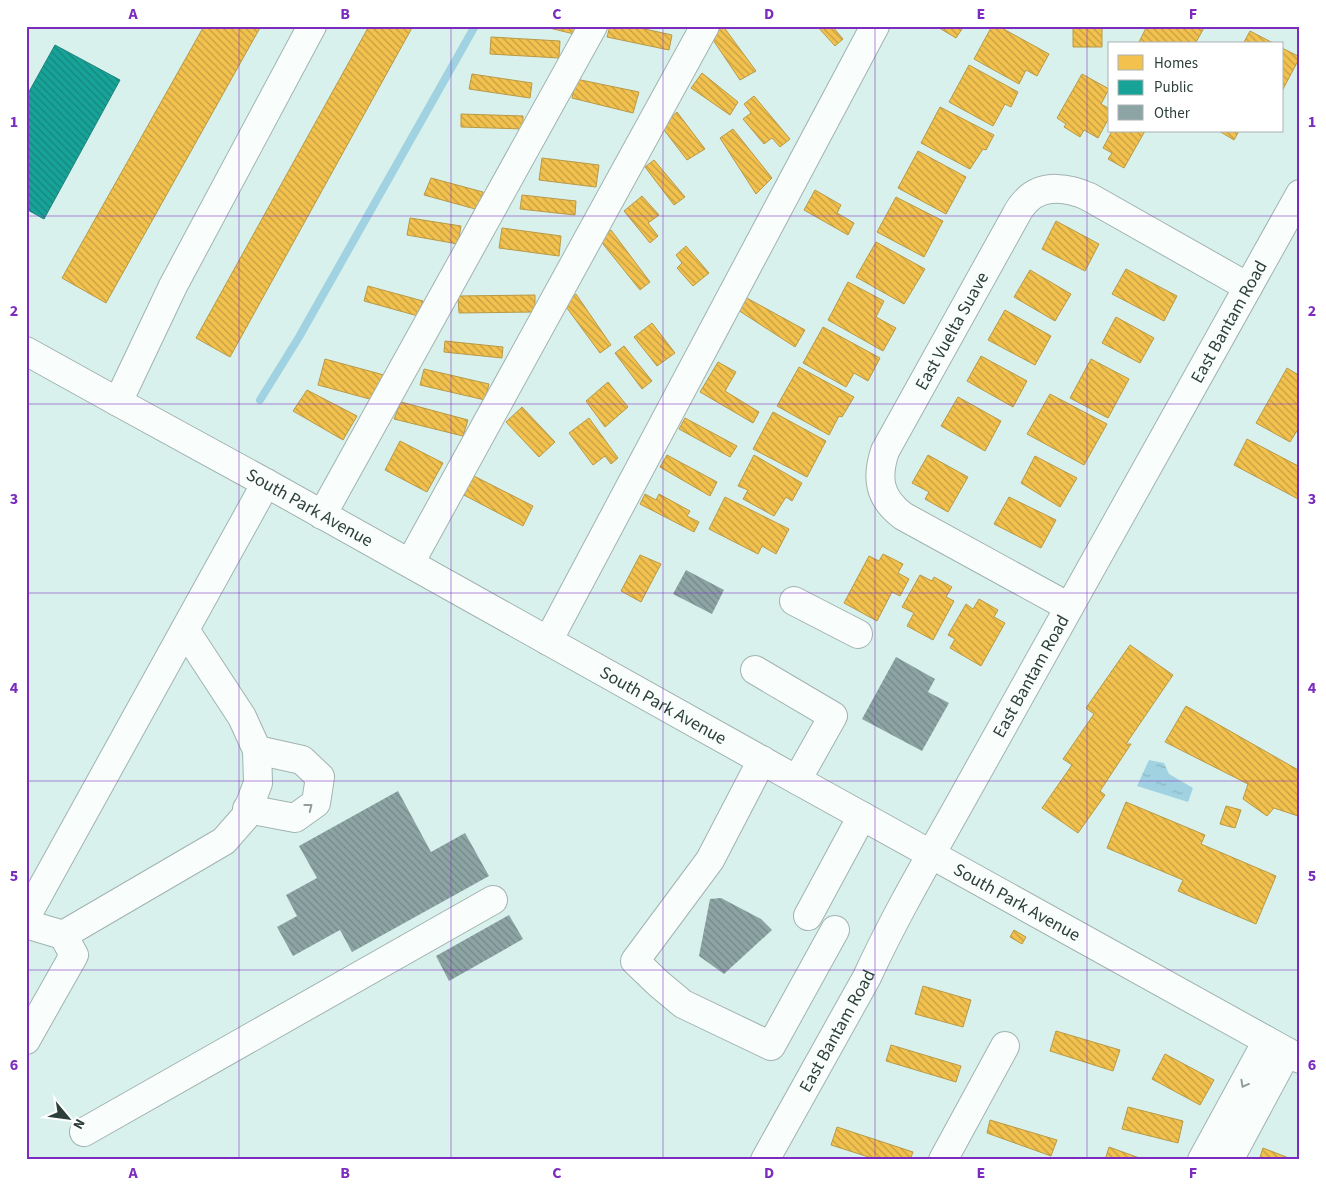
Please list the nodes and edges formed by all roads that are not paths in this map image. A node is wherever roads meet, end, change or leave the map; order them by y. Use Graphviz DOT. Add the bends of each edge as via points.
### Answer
graph roads {
  1 [pos="312,26"];
  2 [pos="593,26"];
  3 [pos="705,26"];
  4 [pos="875,26"];
  5 [pos="1300,194"];
  6 [pos="1248,287"];
  7 [pos="26,351"];
  8 [pos="118,402"];
  9 [pos="266,483"];
  10 [pos="322,515"];
  11 [pos="410,563"];
  12 [pos="794,601"];
  13 [pos="1069,607"];
  14 [pos="185,630"];
  15 [pos="858,634"];
  16 [pos="548,641"];
  17 [pos="755,670"];
  18 [pos="258,750"];
  19 [pos="762,760"];
  20 [pos="797,780"];
  21 [pos="247,809"];
  22 [pos="862,816"];
  23 [pos="931,854"];
  24 [pos="493,900"];
  25 [pos="808,916"];
  26 [pos="26,917"];
  27 [pos="26,924"];
  28 [pos="835,930"];
  29 [pos="63,935"];
  30 [pos="26,1040"];
  31 [pos="1005,1046"];
  32 [pos="1285,1051"];
  33 [pos="84,1132"];
  34 [pos="765,1160"];
  35 [pos="944,1160"];
  36 [pos="1202,1160"];
  37 [pos="1229,1160"];
  1 -- 8 [label="street" via="173,286"];
  2 -- 10 [label="street"];
  3 -- 11 [label="street"];
  4 -- 16 [label="street"];
  5 -- 6 [label="street, East Bantam Road"];
  6 -- 13 [label="street, East Bantam Road"];
  6 -- 13 [label="street, East Vuelta Suave" via="1089,197 1044,181 1043,190 1027,200 1015,217 885,451 879,478 873,488 902,516"];
  7 -- 8 [label="street, South Park Avenue"];
  8 -- 9 [label="street, South Park Avenue"];
  9 -- 10 [label="street, South Park Avenue"];
  9 -- 14 [label="street"];
  10 -- 11 [label="street, South Park Avenue"];
  11 -- 16 [label="street, South Park Avenue"];
  12 -- 15 [label="street"];
  13 -- 23 [label="street, East Bantam Road"];
  14 -- 18 [label="street" via="242,717"];
  14 -- 26 [label="street"];
  16 -- 19 [label="street, South Park Avenue"];
  17 -- 20 [label="street" via="833,716"];
  18 -- 21 [label="street" via="258,782"];
  21 -- 18 [label="street, one-way" via="295,818 316,803 320,777 302,760"];
  19 -- 20 [label="street, South Park Avenue"];
  19 -- 28 [label="street" via="710,860 635,961 682,1004 771,1046"];
  20 -- 22 [label="street, South Park Avenue"];
  21 -- 29 [label="street" via="245,817 224,841"];
  22 -- 23 [label="street, South Park Avenue"];
  22 -- 25 [label="street"];
  23 -- 32 [label="street, South Park Avenue"];
  23 -- 34 [label="street, East Bantam Road"];
  24 -- 33 [label="street"];
  27 -- 29 [label="street"];
  29 -- 30 [label="street" via="74,955"];
  31 -- 35 [label="street"];
  32 -- 36 [label="street, one-way"];
  32 -- 37 [label="street"];
}
